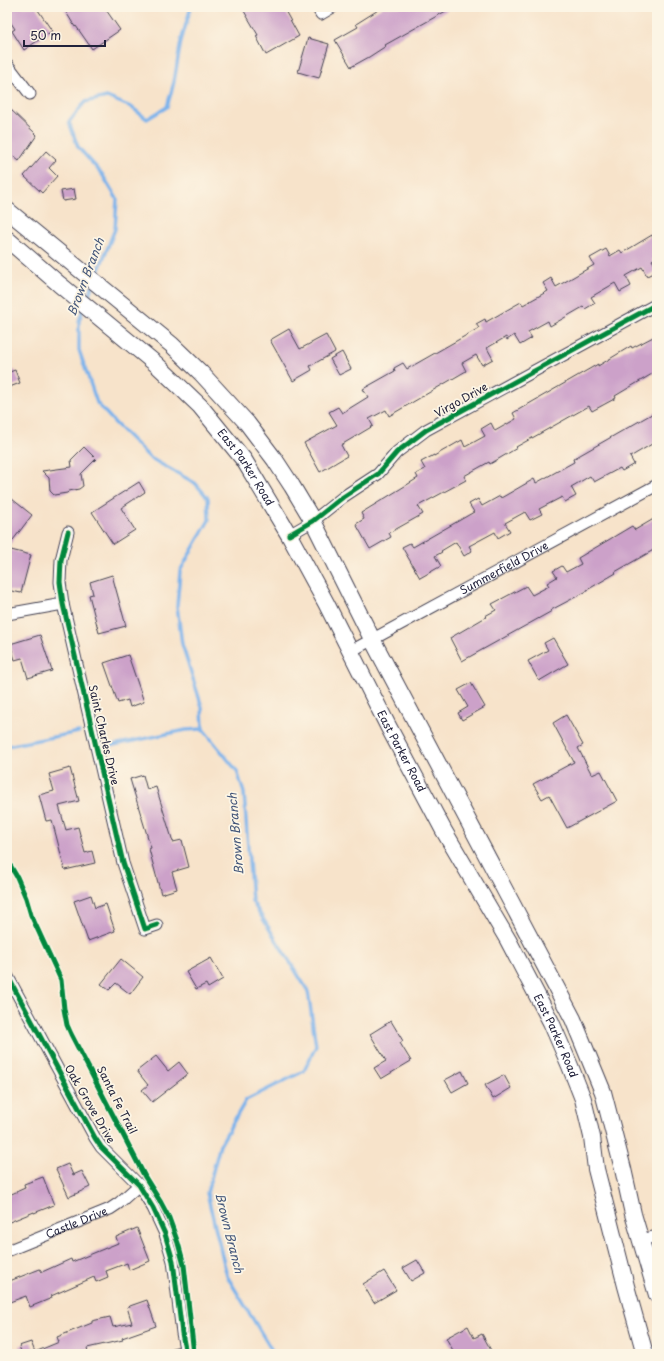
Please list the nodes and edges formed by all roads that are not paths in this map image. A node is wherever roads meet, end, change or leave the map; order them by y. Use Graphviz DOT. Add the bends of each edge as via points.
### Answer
graph roads {
  1 [pos="333,7"];
  2 [pos="319,11"];
  3 [pos="7,64"];
  4 [pos="30,94"];
  5 [pos="7,210"];
  6 [pos="7,238"];
  7 [pos="657,304"];
  8 [pos="217,390"];
  9 [pos="200,406"];
  10 [pos="657,485"];
  11 [pos="312,521"];
  12 [pos="68,532"];
  13 [pos="289,535"];
  14 [pos="63,604"];
  15 [pos="7,614"];
  16 [pos="372,639"];
  17 [pos="351,651"];
  18 [pos="412,715"];
  19 [pos="388,726"];
  20 [pos="441,770"];
  21 [pos="418,782"];
  22 [pos="468,820"];
  23 [pos="444,831"];
  24 [pos="157,925"];
  25 [pos="526,929"];
  26 [pos="508,940"];
  27 [pos="7,975"];
  28 [pos="576,1027"];
  29 [pos="557,1036"];
  30 [pos="602,1092"];
  31 [pos="583,1099"];
  32 [pos="139,1185"];
  33 [pos="657,1236"];
  34 [pos="641,1240"];
  35 [pos="616,1246"];
  36 [pos="7,1250"];
  37 [pos="657,1295"];
  38 [pos="186,1353"];
  39 [pos="173,1354"];
  40 [pos="645,1354"];
  1 -- 2 [label="street"];
  3 -- 4 [label="street"];
  5 -- 8 [label="main road, East Parker Road" via="172,345"];
  6 -- 9 [label="main road, East Parker Road" via="156,364"];
  7 -- 11 [label="street, Virgo Drive" via="426,430 397,452 378,474"];
  8 -- 9 [label="main road"];
  8 -- 11 [label="main road, East Parker Road" via="269,450"];
  9 -- 13 [label="main road, East Parker Road" via="244,460"];
  10 -- 16 [label="street, Summerfield Drive"];
  11 -- 13 [label="street, Virgo Drive"];
  11 -- 16 [label="main road, East Parker Road"];
  12 -- 14 [label="street, Saint Charles Drive" via="61,560"];
  13 -- 17 [label="main road, East Parker Road"];
  14 -- 15 [label="street"];
  14 -- 24 [label="street, Saint Charles Drive" via="123,863 145,929"];
  16 -- 17 [label="street, Summerfield Drive"];
  16 -- 18 [label="main road, East Parker Road"];
  17 -- 19 [label="main road, East Parker Road"];
  18 -- 19 [label="main road"];
  18 -- 20 [label="main road, East Parker Road"];
  19 -- 21 [label="main road, East Parker Road"];
  20 -- 21 [label="main road"];
  20 -- 22 [label="main road, East Parker Road"];
  21 -- 23 [label="main road, East Parker Road"];
  22 -- 23 [label="main road"];
  22 -- 25 [label="main road, East Parker Road"];
  23 -- 26 [label="main road, East Parker Road"];
  25 -- 26 [label="main road"];
  25 -- 28 [label="main road, East Parker Road"];
  26 -- 29 [label="main road, East Parker Road"];
  27 -- 32 [label="street, Oak Grove Drive" via="101,1147"];
  28 -- 29 [label="main road"];
  28 -- 30 [label="main road, East Parker Road"];
  29 -- 31 [label="main road, East Parker Road"];
  30 -- 31 [label="main road"];
  30 -- 34 [label="main road, East Parker Road"];
  31 -- 35 [label="main road, East Parker Road" via="596,1169"];
  32 -- 36 [label="street, Castle Drive" via="110,1209"];
  32 -- 38 [label="street, Oak Grove Drive" via="165,1234 173,1261"];
  33 -- 34 [label="street"];
  34 -- 35 [label="main road"];
  34 -- 37 [label="main road, East Parker Road"];
  35 -- 40 [label="main road, East Parker Road"];
  38 -- 39 [label="street"];
}
